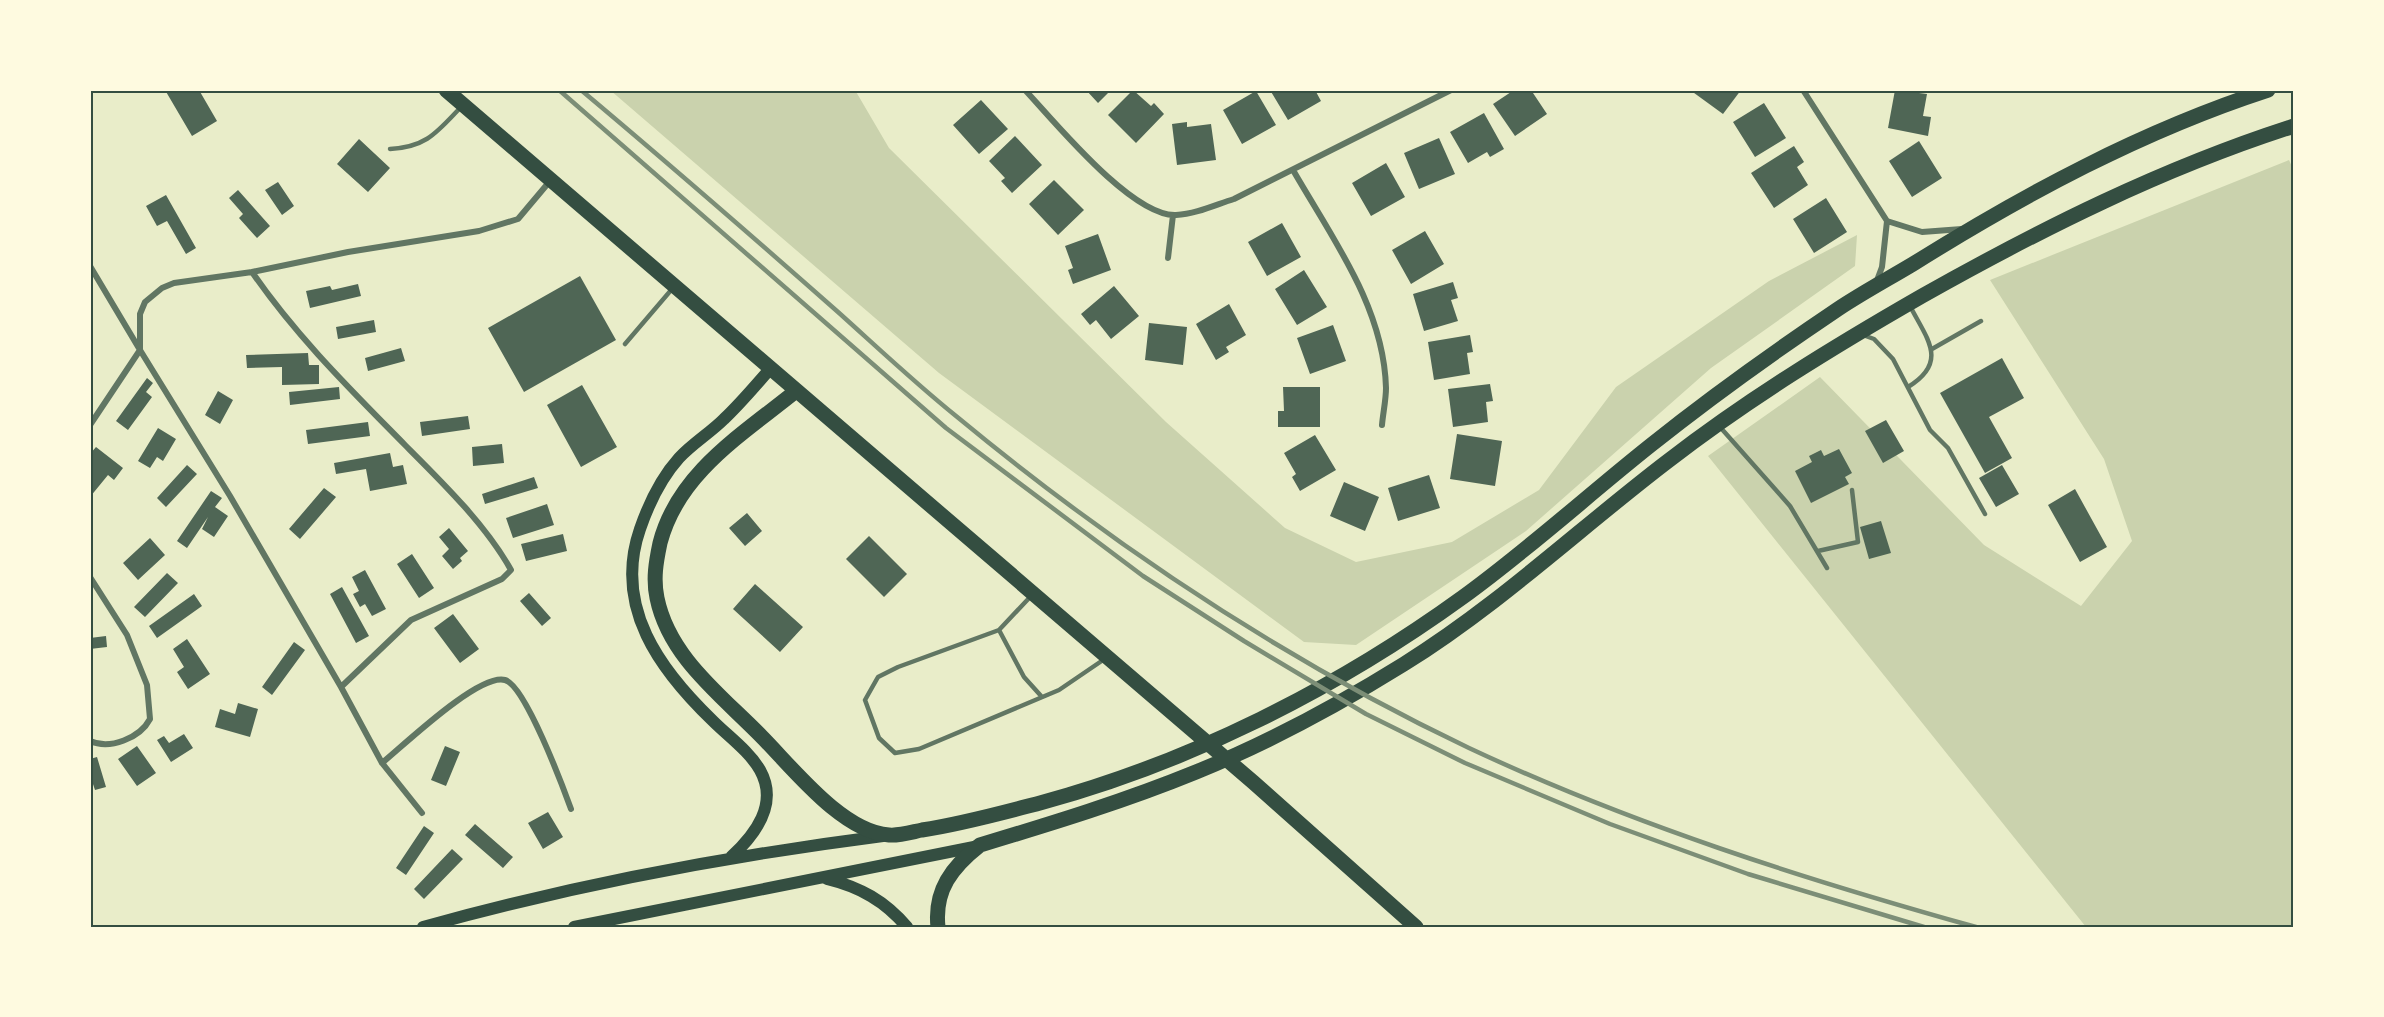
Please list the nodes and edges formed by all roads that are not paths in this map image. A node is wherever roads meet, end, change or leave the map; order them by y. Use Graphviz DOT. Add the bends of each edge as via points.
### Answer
graph roads {
  1 [pos="446,90"];
  2 [pos="1025,90"];
  3 [pos="1451,90"];
  4 [pos="1804,90"];
  5 [pos="2268,90"];
  6 [pos="463,105"];
  7 [pos="2294,126"];
  8 [pos="390,149"];
  9 [pos="1293,170"];
  10 [pos="550,181"];
  11 [pos="1173,215"];
  12 [pos="1887,221"];
  13 [pos="1970,229"];
  14 [pos="1168,258"];
  15 [pos="90,266"];
  16 [pos="252,272"];
  17 [pos="674,286"];
  18 [pos="1874,288"];
  19 [pos="1908,304"];
  20 [pos="1981,321"];
  21 [pos="1857,334"];
  22 [pos="625,345"];
  23 [pos="1932,349"];
  24 [pos="140,350"];
  25 [pos="770,369"];
  26 [pos="1908,387"];
  27 [pos="796,391"];
  28 [pos="90,425"];
  29 [pos="1382,425"];
  30 [pos="1718,425"];
  31 [pos="1852,490"];
  32 [pos="1985,514"];
  33 [pos="1818,551"];
  34 [pos="1827,568"];
  35 [pos="90,577"];
  36 [pos="1033,594"];
  37 [pos="999,630"];
  38 [pos="1107,657"];
  39 [pos="341,687"];
  40 [pos="1042,697"];
  41 [pos="90,741"];
  42 [pos="382,763"];
  43 [pos="571,809"];
  44 [pos="422,813"];
  45 [pos="888,835"];
  46 [pos="980,845"];
  47 [pos="731,857"];
  48 [pos="823,878"];
  49 [pos="423,927"];
  50 [pos="574,927"];
  51 [pos="907,927"];
  52 [pos="938,927"];
  53 [pos="1416,927"];
  1 -- 6 [label="main road"];
  2 -- 11 [label="street" via="1116,184 1149,207"];
  3 -- 9 [label="street"];
  4 -- 12 [label="street"];
  5 -- 13 [label="main road" via="2166,128 2084,166"];
  6 -- 8 [label="lane" via="432,137 412,148"];
  6 -- 10 [label="main road"];
  7 -- 19 [label="main road" via="2139,185 2042,230"];
  9 -- 11 [label="street" via="1234,199"];
  9 -- 29 [label="street" via="1370,308 1386,389"];
  10 -- 16 [label="street" via="518,219 479,231"];
  10 -- 17 [label="main road"];
  11 -- 14 [label="street"];
  12 -- 13 [label="street" via="1922,232"];
  12 -- 18 [label="street" via="1882,267"];
  13 -- 18 [label="main road"];
  15 -- 24 [label="street"];
  16 -- 24 [label="street" via="162,288 145,302 140,314"];
  16 -- 39 [label="street" via="278,309 336,375 453,495 512,570 502,579 411,620"];
  17 -- 22 [label="lane"];
  17 -- 25 [label="main road"];
  18 -- 45 [label="main road" via="1773,355 1653,443 1433,618 1330,683 1178,756 1112,779 969,821"];
  19 -- 21 [label="main road"];
  19 -- 23 [label="lane"];
  20 -- 23 [label="lane"];
  21 -- 26 [label="lane" via="1882,345"];
  21 -- 30 [label="main road"];
  23 -- 26 [label="lane" via="1933,359 1924,376"];
  24 -- 28 [label="street"];
  24 -- 39 [label="street"];
  25 -- 27 [label="main road"];
  25 -- 47 [label="main road" via="723,421 667,473 639,531 633,568 637,607 658,659 680,688 753,760 765,783 762,820 748,842"];
  26 -- 32 [label="lane" via="1930,430 1948,448"];
  27 -- 36 [label="main road"];
  27 -- 45 [label="main road" via="703,468 677,498 656,561 657,599 676,644 703,679 827,803 843,815"];
  30 -- 33 [label="lane" via="1790,506"];
  30 -- 46 [label="main road" via="1451,633 1338,703 1199,771"];
  31 -- 33 [label="lane" via="1858,542"];
  33 -- 34 [label="lane"];
  35 -- 41 [label="street" via="127,635 147,685 150,719 132,737 106,744"];
  36 -- 37 [label="lane"];
  36 -- 38 [label="main road"];
  37 -- 40 [label="lane" via="1024,677"];
  37 -- 40 [label="lane" via="878,677 865,700 879,738 895,753 919,749"];
  38 -- 40 [label="lane"];
  38 -- 53 [label="main road"];
  39 -- 42 [label="street"];
  42 -- 43 [label="street" via="429,722 477,688 505,680 528,706"];
  42 -- 44 [label="street"];
  45 -- 47 [label="main road"];
  46 -- 48 [label="main road"];
  46 -- 52 [label="main road" via="961,860 941,891"];
  47 -- 49 [label="main road" via="532,899"];
  48 -- 50 [label="main road"];
  48 -- 51 [label="main road" via="880,900"];
}
